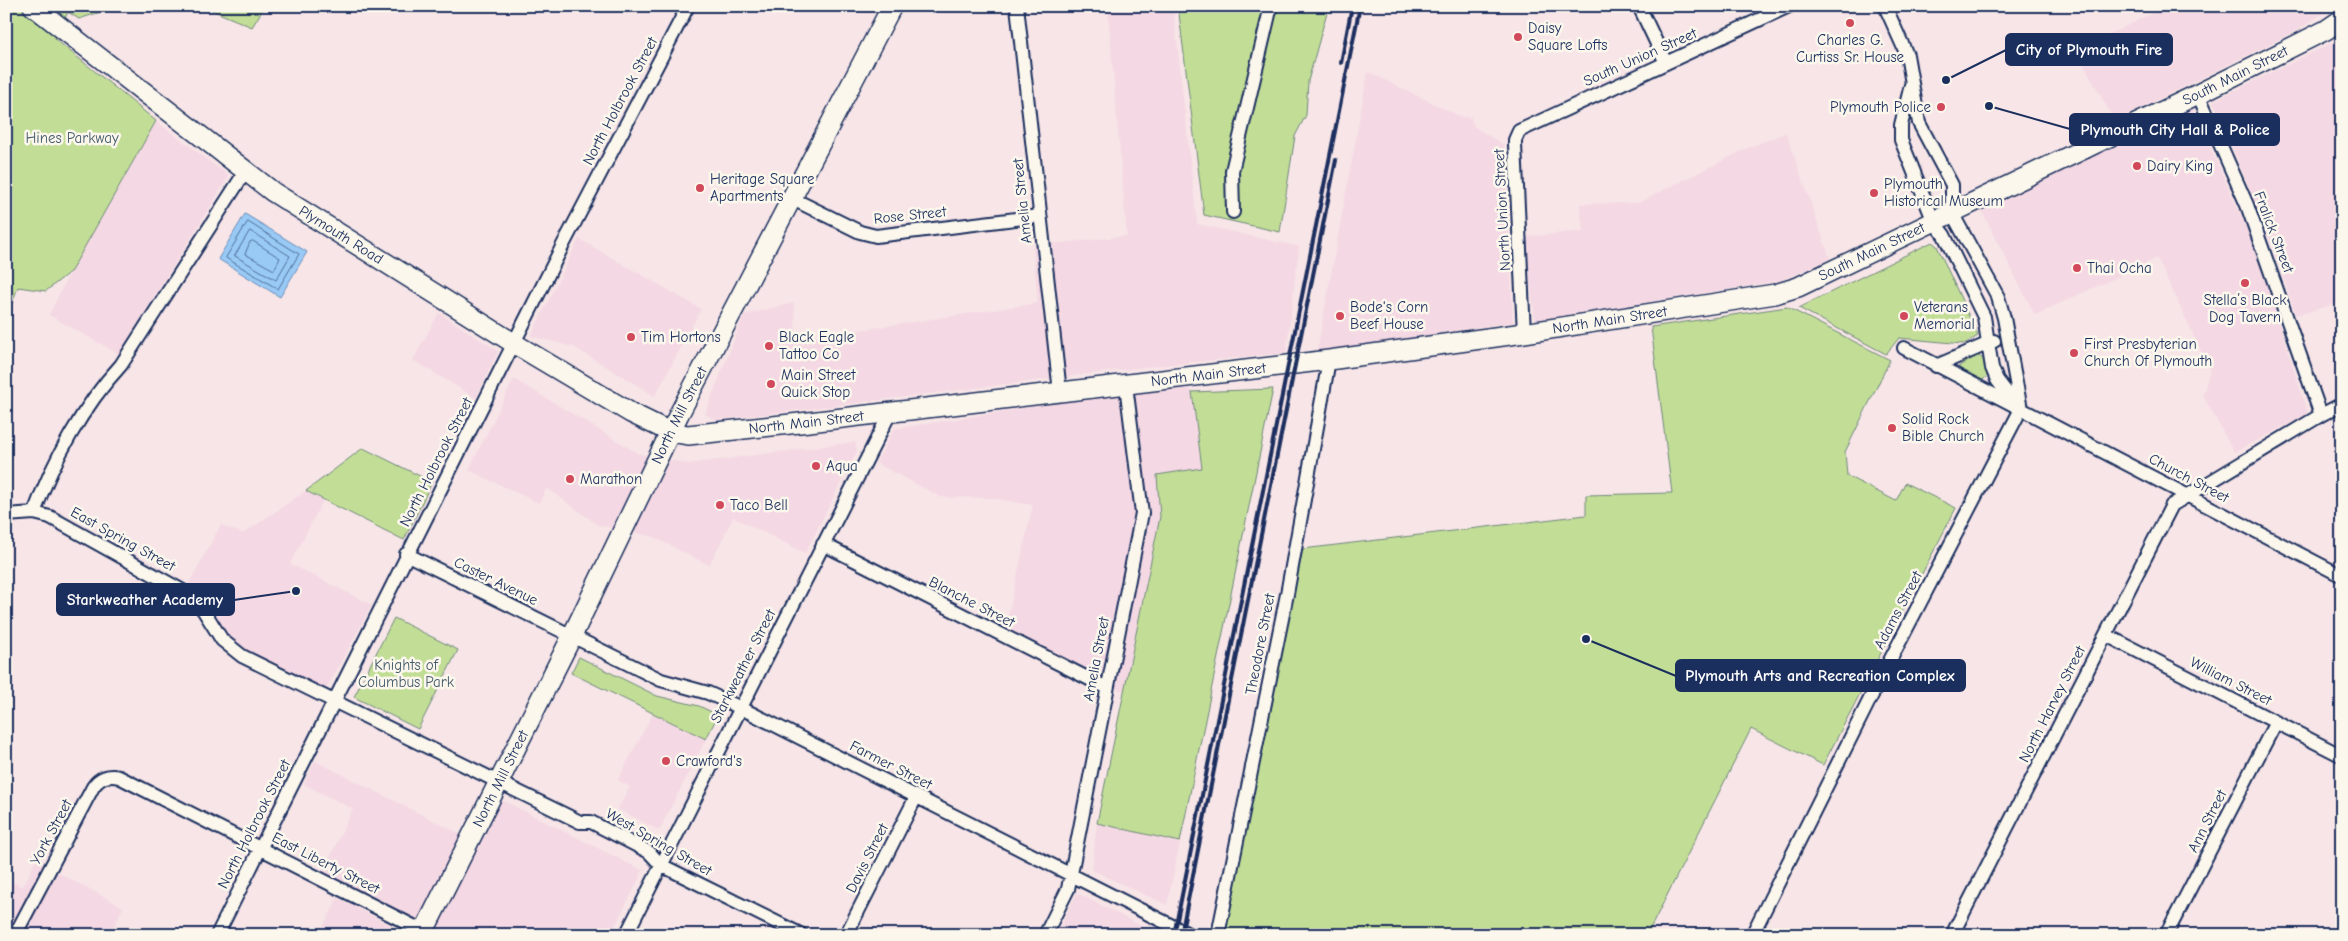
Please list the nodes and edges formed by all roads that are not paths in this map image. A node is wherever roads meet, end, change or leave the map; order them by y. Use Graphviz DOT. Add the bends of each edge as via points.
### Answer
graph roads {
  1 [pos="32,6"];
  2 [pos="688,6"];
  3 [pos="892,6"];
  4 [pos="1017,6"];
  5 [pos="1271,6"];
  6 [pos="1640,6"];
  7 [pos="1789,6"];
  8 [pos="1885,6"];
  9 [pos="2342,19"];
  10 [pos="1666,64"];
  11 [pos="1911,85"];
  12 [pos="2198,94"];
  13 [pos="1559,112"];
  14 [pos="245,172"];
  15 [pos="792,198"];
  16 [pos="1233,212"];
  17 [pos="1952,214"];
  18 [pos="1040,216"];
  19 [pos="1934,222"];
  20 [pos="1746,298"];
  21 [pos="1524,333"];
  22 [pos="2007,337"];
  23 [pos="1988,343"];
  24 [pos="515,344"];
  25 [pos="1904,348"];
  26 [pos="1329,360"];
  27 [pos="1936,366"];
  28 [pos="1126,385"];
  29 [pos="1060,392"];
  30 [pos="2342,404"];
  31 [pos="2021,410"];
  32 [pos="890,413"];
  33 [pos="2321,415"];
  34 [pos="670,432"];
  35 [pos="2189,496"];
  36 [pos="34,513"];
  37 [pos="6,515"];
  38 [pos="823,544"];
  39 [pos="406,554"];
  40 [pos="2342,576"];
  41 [pos="2106,635"];
  42 [pos="572,636"];
  43 [pos="1107,688"];
  44 [pos="333,701"];
  45 [pos="741,708"];
  46 [pos="2276,722"];
  47 [pos="2342,756"];
  48 [pos="106,777"];
  49 [pos="499,782"];
  50 [pos="916,797"];
  51 [pos="260,848"];
  52 [pos="661,865"];
  53 [pos="1070,875"];
  54 [pos="426,933"];
  55 [pos="15,935"];
  56 [pos="217,935"];
  57 [pos="626,935"];
  58 [pos="802,935"];
  59 [pos="846,935"];
  60 [pos="1045,935"];
  61 [pos="1190,935"];
  62 [pos="1218,935"];
  63 [pos="1752,935"];
  64 [pos="1952,935"];
  65 [pos="2166,935"];
  1 -- 14 [label="main road, Plymouth Road"];
  2 -- 24 [label="street, North Holbrook Street"];
  3 -- 15 [label="main road, North Mill Street"];
  4 -- 18 [label="street, Amelia Street"];
  5 -- 16 [label="street" via="1232,171"];
  6 -- 10 [label="street"];
  7 -- 10 [label="street, South Union Street"];
  8 -- 11 [label="street, Church Street" via="1907,55"];
  9 -- 12 [label="main road, South Main Street"];
  10 -- 13 [label="street, South Union Street"];
  11 -- 17 [label="street, Church Street" via="1919,123 1952,185"];
  11 -- 19 [label="street, Church Street" via="1901,125 1901,140"];
  12 -- 17 [label="main road, South Main Street"];
  12 -- 33 [label="street, Fralick Street" via="2247,205"];
  13 -- 21 [label="street, North Union Street" via="1519,131 1515,140"];
  14 -- 24 [label="main road, Plymouth Road" via="324,226"];
  14 -- 36 [label="street" via="70,438"];
  15 -- 18 [label="street, Rose Street" via="860,232 876,236"];
  15 -- 34 [label="main road, North Mill Street"];
  17 -- 19 [label="main road, South Main Street"];
  17 -- 22 [label="street, Church Street" via="1998,297"];
  18 -- 29 [label="street, Amelia Street"];
  19 -- 20 [label="main road, South Main Street" via="1798,287"];
  19 -- 23 [label="street, Church Street" via="1984,317"];
  20 -- 21 [label="main road, North Main Street"];
  21 -- 26 [label="main road, North Main Street"];
  22 -- 23 [label="street"];
  22 -- 31 [label="street, Church Street"];
  23 -- 27 [label="street"];
  23 -- 31 [label="street, Church Street" via="1997,380"];
  24 -- 34 [label="main road, Plymouth Road"];
  24 -- 39 [label="street, North Holbrook Street"];
  25 -- 27 [label="street, Church Street"];
  26 -- 28 [label="main road, North Main Street"];
  26 -- 62 [label="street, Theodore Street" via="1287,594"];
  27 -- 31 [label="street, Church Street"];
  28 -- 29 [label="main road, North Main Street"];
  28 -- 43 [label="street, Amelia Street" via="1142,513"];
  29 -- 32 [label="main road, North Main Street"];
  30 -- 33 [label="street, North Harvey Street"];
  31 -- 35 [label="street, Church Street"];
  31 -- 63 [label="street, Adams Street" via="1872,695"];
  32 -- 34 [label="main road, North Main Street" via="700,434"];
  32 -- 38 [label="street, Starkweather Street"];
  33 -- 35 [label="street, North Harvey Street"];
  34 -- 42 [label="main road, North Mill Street"];
  35 -- 40 [label="street, Church Street"];
  35 -- 41 [label="street, North Harvey Street" via="2172,505"];
  36 -- 37 [label="street, East Spring Street"];
  36 -- 44 [label="street, East Spring Street" via="50,517 190,595 222,640 242,656"];
  38 -- 43 [label="street, Blanche Street"];
  38 -- 45 [label="street, Starkweather Street"];
  39 -- 42 [label="street, Caster Avenue"];
  39 -- 44 [label="street, North Holbrook Street"];
  41 -- 46 [label="street, William Street"];
  41 -- 64 [label="street, North Harvey Street"];
  42 -- 45 [label="street, Farmer Street" via="661,680 708,693"];
  42 -- 49 [label="main road, North Mill Street"];
  43 -- 53 [label="street, Amelia Street"];
  44 -- 49 [label="street, East Spring Street"];
  44 -- 51 [label="street, North Holbrook Street"];
  45 -- 50 [label="street, Farmer Street"];
  45 -- 52 [label="street, Starkweather Street"];
  46 -- 47 [label="street, William Street"];
  46 -- 65 [label="street, Ann Street"];
  48 -- 51 [label="street, East Liberty Street" via="120,777"];
  48 -- 55 [label="street, York Street" via="93,787"];
  49 -- 52 [label="street, West Spring Street" via="580,822 591,822 649,852"];
  49 -- 54 [label="main road, North Mill Street"];
  50 -- 53 [label="street, Farmer Street"];
  50 -- 59 [label="street, Davis Street"];
  51 -- 54 [label="street, East Liberty Street"];
  51 -- 56 [label="street, North Holbrook Street"];
  52 -- 57 [label="street, Starkweather Street"];
  52 -- 58 [label="street, West Spring Street"];
  53 -- 60 [label="street, Amelia Street" via="1068,889"];
  53 -- 61 [label="street, Farmer Street"];
}
